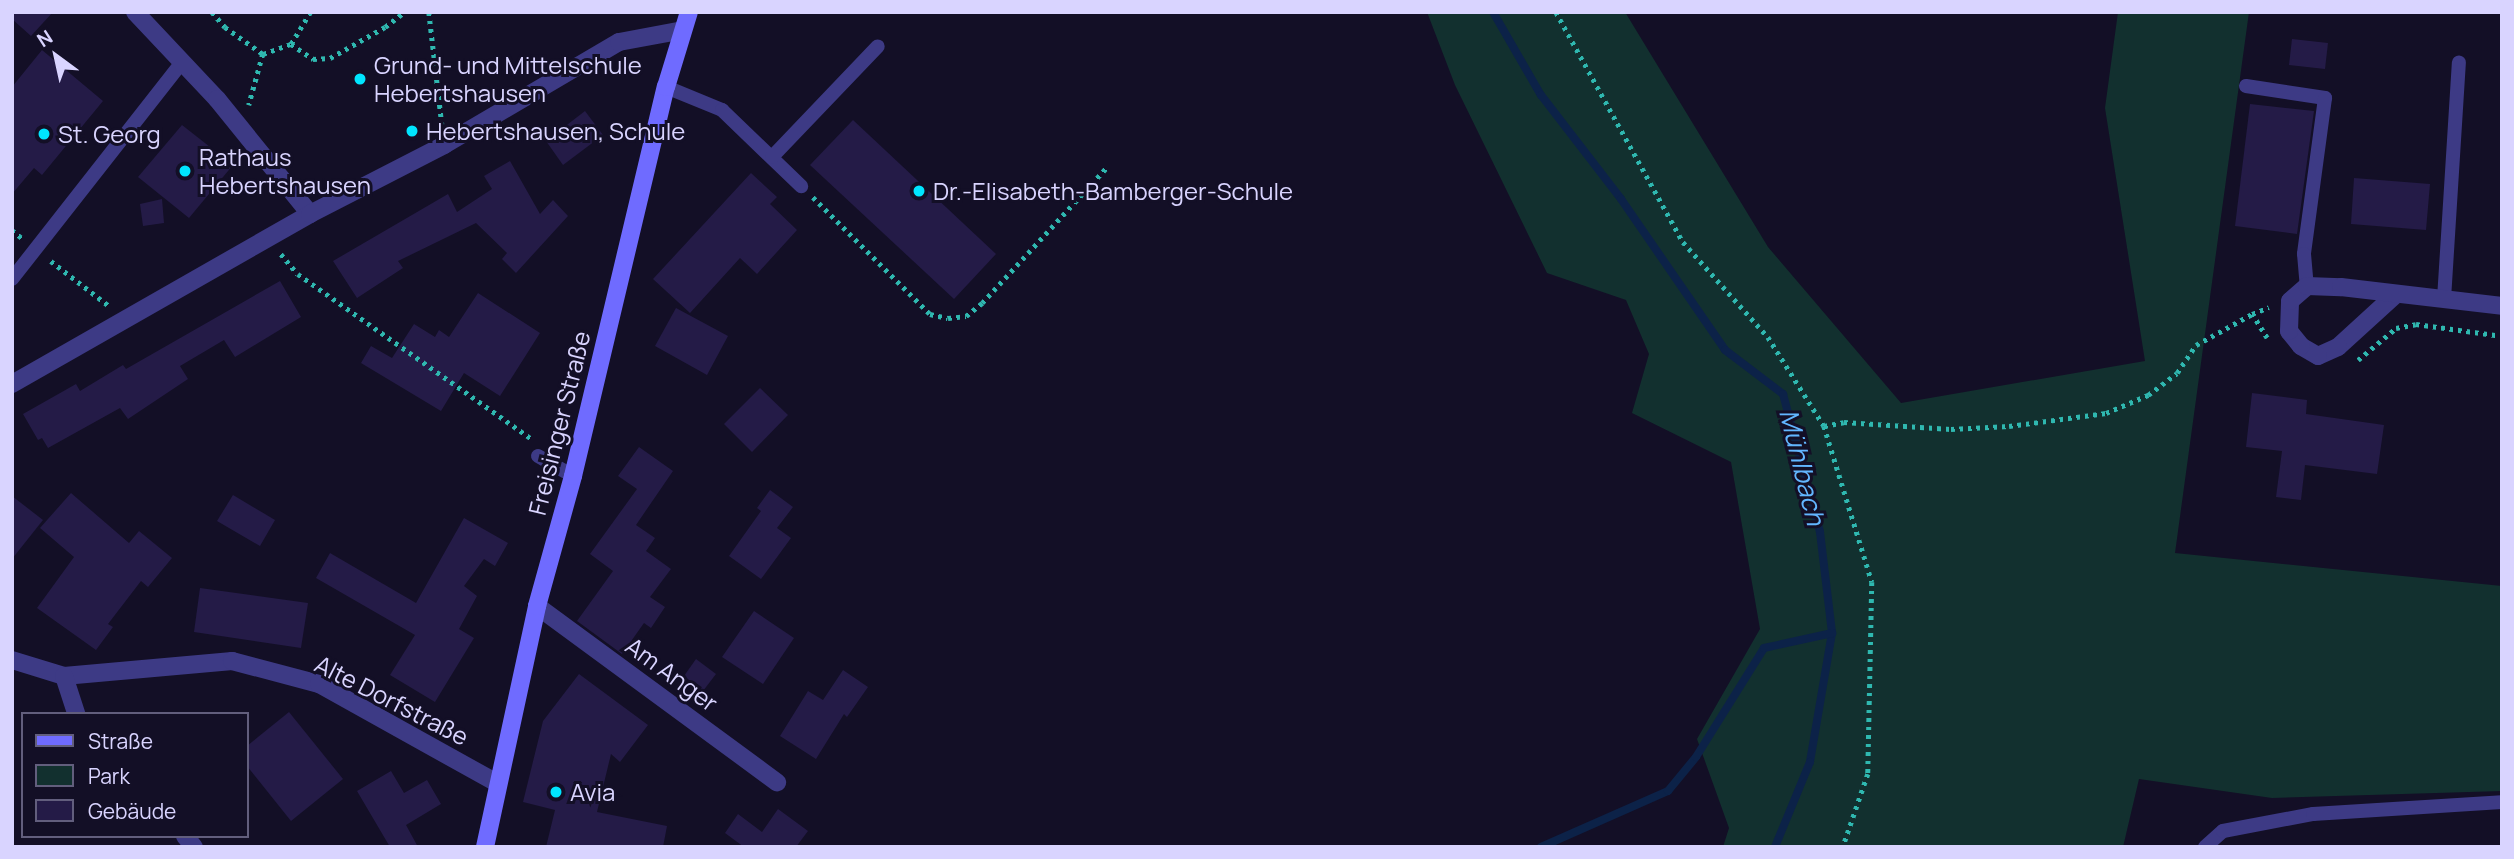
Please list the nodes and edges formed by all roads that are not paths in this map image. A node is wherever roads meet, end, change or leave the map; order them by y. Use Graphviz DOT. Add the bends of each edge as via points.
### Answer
graph roads {
  1 [pos="135,12"];
  2 [pos="690,12"];
  3 [pos="683,30"];
  4 [pos="878,46"];
  5 [pos="182,62"];
  6 [pos="2459,62"];
  7 [pos="2246,86"];
  8 [pos="666,87"];
  9 [pos="772,157"];
  10 [pos="801,186"];
  11 [pos="310,214"];
  12 [pos="12,279"];
  13 [pos="2307,286"];
  14 [pos="2395,295"];
  15 [pos="2444,299"];
  16 [pos="2502,306"];
  17 [pos="12,384"];
  18 [pos="540,452"];
  19 [pos="573,475"];
  20 [pos="537,606"];
  21 [pos="12,660"];
  22 [pos="64,676"];
  23 [pos="75,712"];
  24 [pos="777,782"];
  25 [pos="498,783"];
  26 [pos="2502,802"];
  27 [pos="485,847"];
  28 [pos="2205,847"];
  1 -- 5 [label="street"];
  2 -- 3 [label="main road, Freisinger Straße"];
  3 -- 8 [label="main road, Freisinger Straße"];
  3 -- 11 [label="street" via="619,42 444,145"];
  4 -- 9 [label="lane"];
  5 -- 11 [label="street"];
  5 -- 12 [label="lane"];
  6 -- 15 [label="lane"];
  7 -- 13 [label="lane" via="2325,98 2305,243"];
  8 -- 9 [label="lane" via="722,110"];
  8 -- 19 [label="main road, Freisinger Straße"];
  9 -- 10 [label="lane"];
  11 -- 17 [label="street"];
  13 -- 14 [label="street"];
  13 -- 14 [label="street" via="2290,301 2289,331 2301,346 2318,356 2338,347"];
  14 -- 15 [label="street"];
  15 -- 16 [label="street"];
  18 -- 19 [label="lane"];
  19 -- 20 [label="main road, Freisinger Straße"];
  20 -- 24 [label="street, Am Anger"];
  20 -- 25 [label="main road, Freisinger Straße"];
  21 -- 22 [label="street, Alte Dorfstraße"];
  22 -- 23 [label="street"];
  22 -- 25 [label="street, Alte Dorfstraße" via="232,661 318,684"];
  25 -- 27 [label="main road, Freisinger Straße"];
  26 -- 28 [label="lane" via="2313,814 2223,831"];
}
